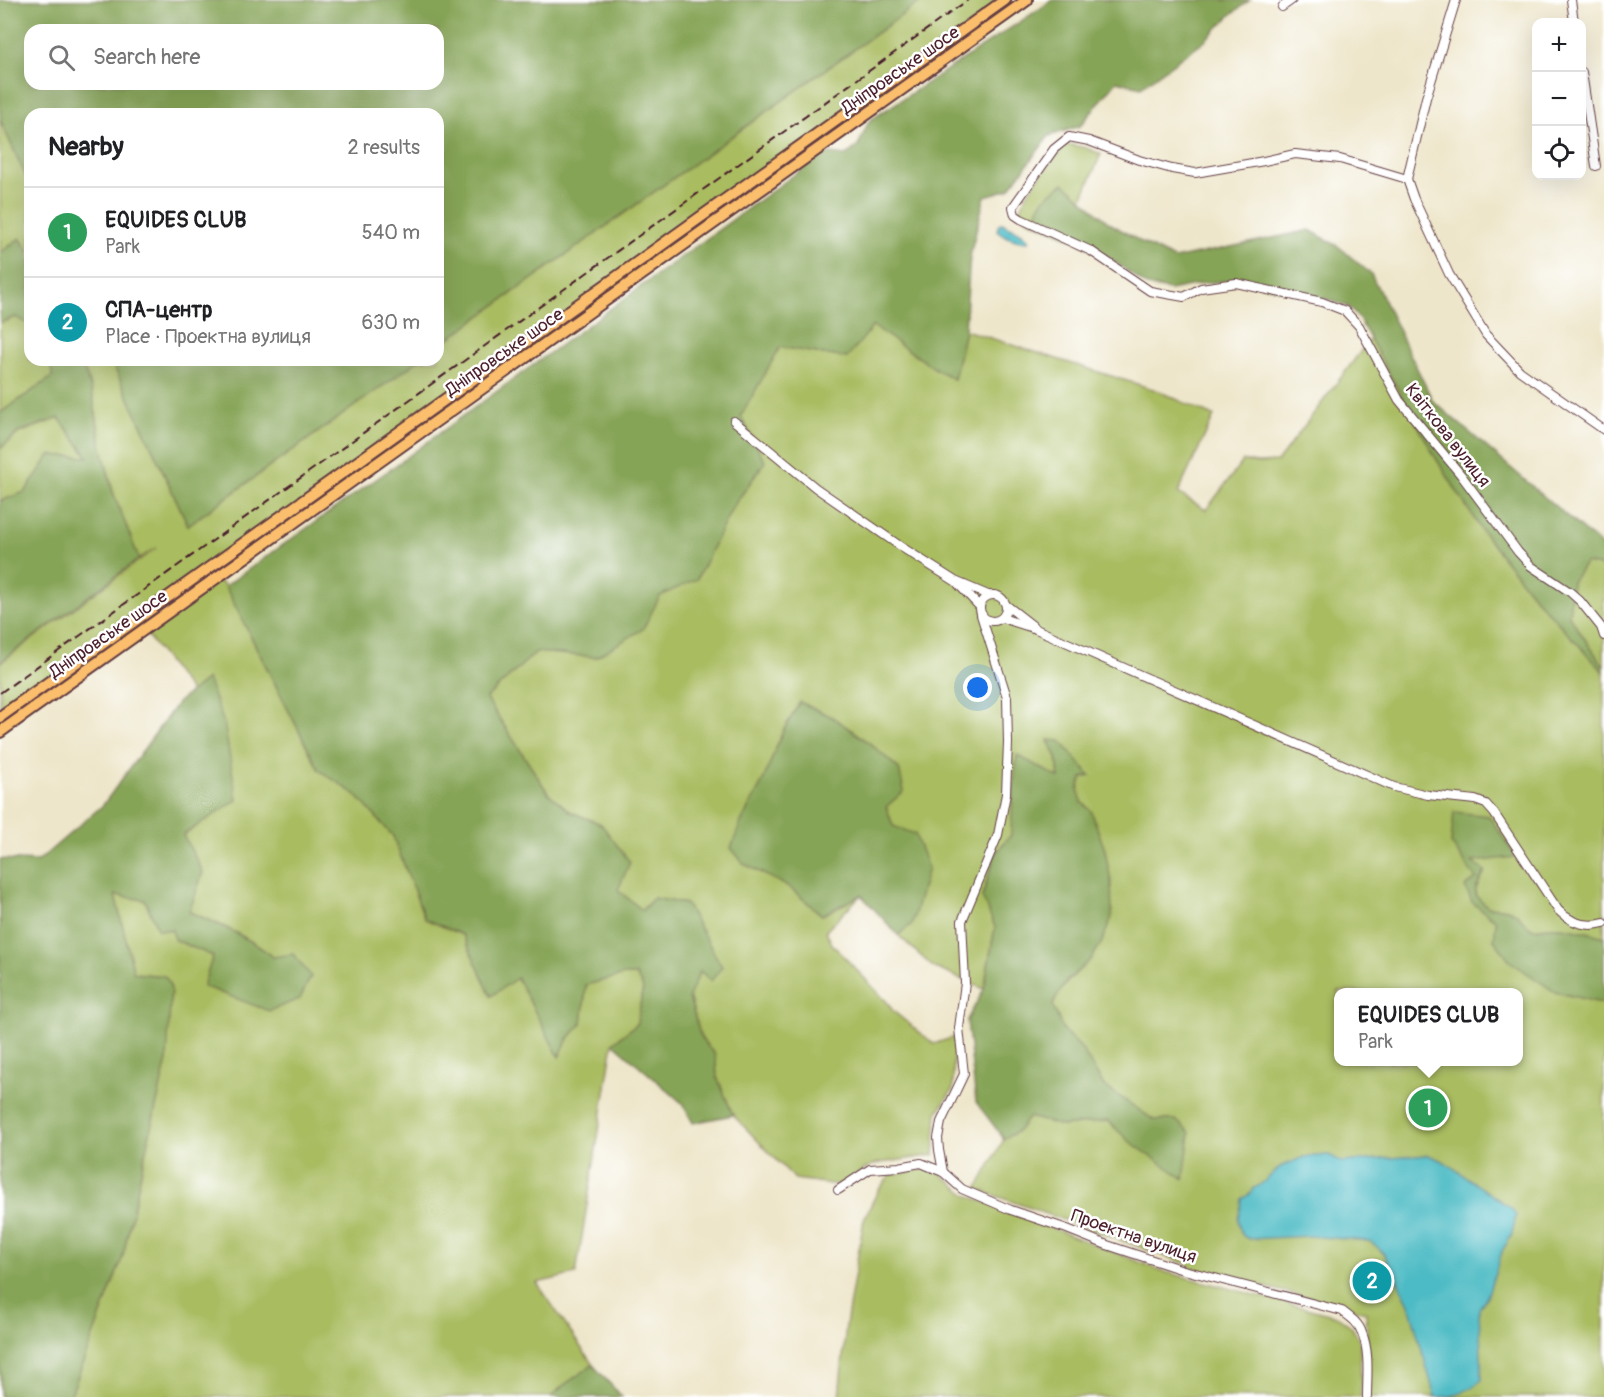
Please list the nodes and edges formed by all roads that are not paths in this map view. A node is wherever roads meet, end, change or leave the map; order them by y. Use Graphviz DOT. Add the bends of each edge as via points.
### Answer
graph roads {
  1 [pos="1005,0"];
  2 [pos="1027,0"];
  3 [pos="1292,0"];
  4 [pos="1456,0"];
  5 [pos="1570,0"];
  6 [pos="1282,7"];
  7 [pos="1573,18"];
  8 [pos="1586,103"];
  9 [pos="1596,166"];
  10 [pos="1407,179"];
  11 [pos="734,422"];
  12 [pos="1604,429"];
  13 [pos="955,581"];
  14 [pos="988,595"];
  15 [pos="1006,605"];
  16 [pos="979,606"];
  17 [pos="981,615"];
  18 [pos="1000,619"];
  19 [pos="1036,629"];
  20 [pos="1604,636"];
  21 [pos="990,643"];
  22 [pos="0,717"];
  23 [pos="0,732"];
  24 [pos="1604,923"];
  25 [pos="943,1172"];
  26 [pos="838,1190"];
  27 [pos="1367,1397"];
  1 -- 22 [label="main road, Дніпровське шосе"];
  2 -- 23 [label="main road, Дніпровське шосе"];
  3 -- 6 [label="street"];
  4 -- 10 [label="street" via="1426,98"];
  5 -- 7 [label="street"];
  8 -- 9 [label="street"];
  10 -- 12 [label="street" via="1449,274 1486,335 1520,371"];
  10 -- 20 [label="street, Квіткова вулиця" via="1340,159 1295,154 1195,173 1138,160 1069,137 1054,149 1013,207 1015,215 1091,251 1150,291 1184,297 1201,288 1236,283 1345,311 1359,326 1399,400 1518,552 1580,601"];
  11 -- 13 [label="street" via="816,488"];
  13 -- 14 [label="street"];
  13 -- 16 [label="street"];
  14 -- 15 [label="street" via="1001,597"];
  14 -- 16 [label="street"];
  15 -- 18 [label="street"];
  15 -- 19 [label="street"];
  16 -- 17 [label="street"];
  17 -- 18 [label="street" via="989,621"];
  17 -- 21 [label="street"];
  18 -- 19 [label="street"];
  18 -- 21 [label="street" via="990,630"];
  19 -- 24 [label="street" via="1394,787 1486,804 1558,910 1576,923"];
  21 -- 25 [label="street" via="1007,697 1006,794 998,835 962,921 965,983 959,1028 964,1074 941,1122 938,1137"];
  25 -- 26 [label="street, Проектна вулиця" via="921,1163 870,1169"];
  25 -- 27 [label="street, Проектна вулиця" via="962,1189 1107,1245 1180,1269 1342,1311 1362,1331"];
}
